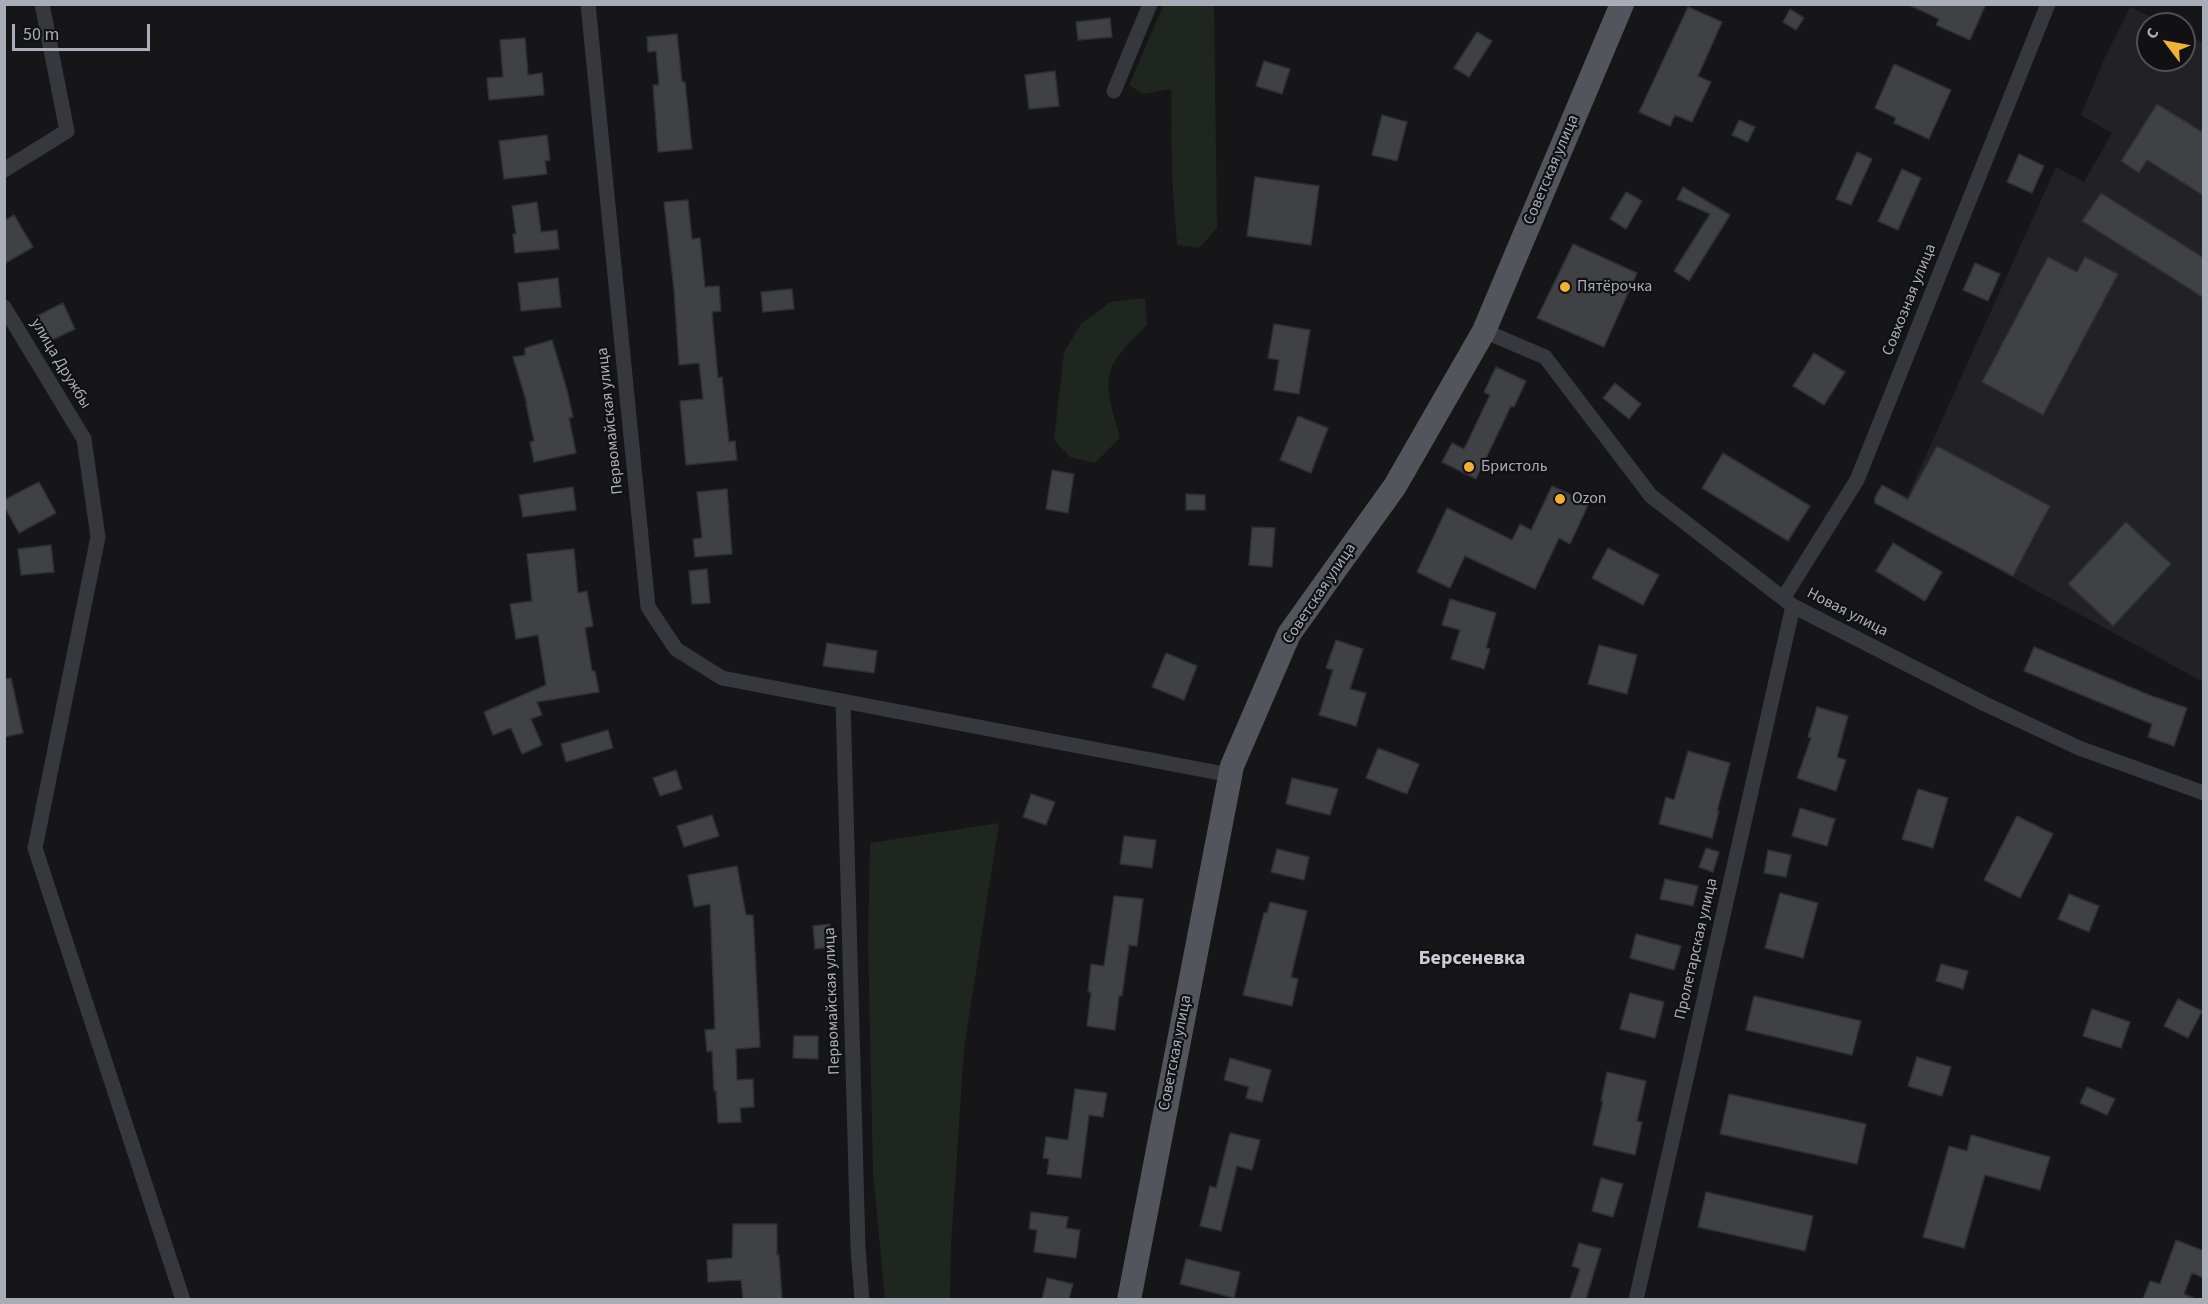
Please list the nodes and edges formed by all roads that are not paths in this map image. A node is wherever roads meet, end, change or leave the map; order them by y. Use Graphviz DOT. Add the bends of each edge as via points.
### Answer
graph roads {
  1 [pos="42,4"];
  2 [pos="588,4"];
  3 [pos="1150,4"];
  4 [pos="1622,4"];
  5 [pos="2048,4"];
  6 [pos="1114,92"];
  7 [pos="4,170"];
  8 [pos="4,308"];
  9 [pos="1484,331"];
  10 [pos="1789,602"];
  11 [pos="843,701"];
  12 [pos="1230,775"];
  13 [pos="2204,793"];
  14 [pos="183,1299"];
  15 [pos="862,1299"];
  16 [pos="1129,1299"];
  17 [pos="1636,1299"];
  1 -- 7 [label="street" via="67,131"];
  2 -- 11 [label="street, Первомайская улица" via="648,607 676,649 722,678"];
  3 -- 6 [label="street"];
  4 -- 9 [label="main road, Советская улица"];
  5 -- 10 [label="street, Совхозная улица" via="1857,480"];
  8 -- 14 [label="street, улица Дружбы" via="84,439 98,537 35,848"];
  9 -- 10 [label="street, Новая улица" via="1545,357 1651,496"];
  9 -- 12 [label="main road, Советская улица" via="1395,486 1289,634"];
  10 -- 13 [label="street, Новая улица" via="2079,748"];
  10 -- 17 [label="street, Пролетарская улица"];
  11 -- 12 [label="street, Первомайская улица"];
  11 -- 15 [label="street, Первомайская улица"];
  12 -- 16 [label="main road, Советская улица"];
}
